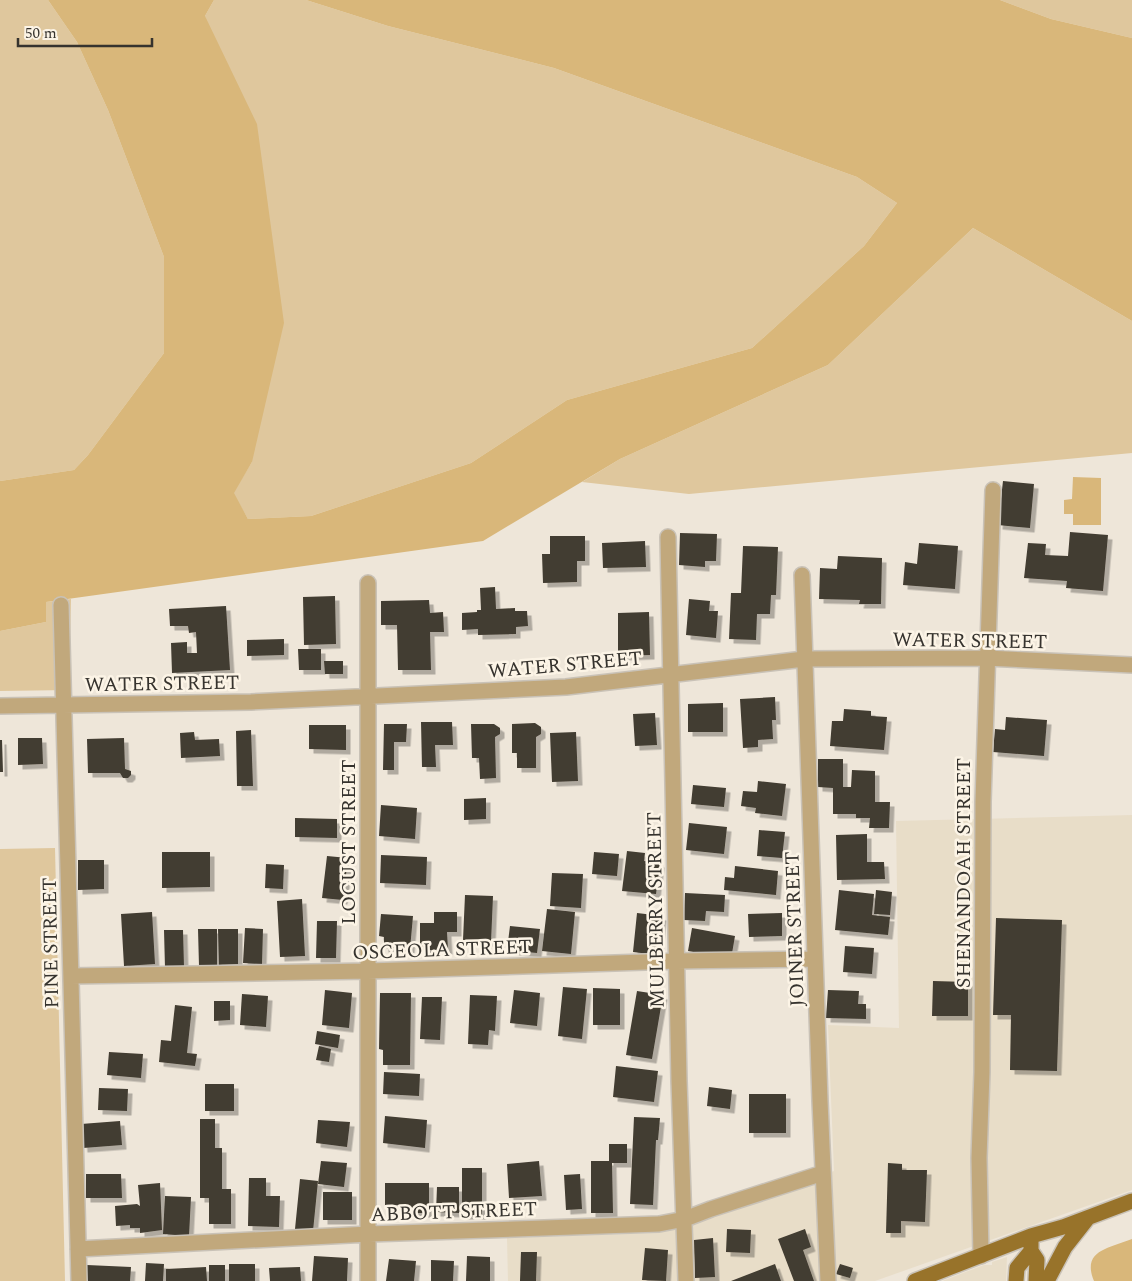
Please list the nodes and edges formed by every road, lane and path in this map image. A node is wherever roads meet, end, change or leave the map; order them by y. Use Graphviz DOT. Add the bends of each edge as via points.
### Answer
graph roads {
  1 [pos="992,490"];
  2 [pos="668,537"];
  3 [pos="802,575"];
  4 [pos="368,583"];
  5 [pos="61,605"];
  6 [pos="986,658"];
  7 [pos="804,659"];
  8 [pos="1132,665"];
  9 [pos="669,674"];
  10 [pos="368,697"];
  11 [pos="63,705"];
  12 [pos="0,706"];
  13 [pos="815,959"];
  14 [pos="676,961"];
  15 [pos="368,971"];
  16 [pos="71,976"];
  17 [pos="824,1172"];
  18 [pos="1132,1201"];
  19 [pos="685,1219"];
  20 [pos="1087,1219"];
  21 [pos="369,1234"];
  22 [pos="1031,1236"];
  23 [pos="78,1249"];
  24 [pos="1031,1252"];
  25 [pos="981,1256"];
  26 [pos="79,1281"];
  27 [pos="368,1281"];
  28 [pos="686,1281"];
  29 [pos="828,1281"];
  30 [pos="915,1281"];
  31 [pos="1016,1281"];
  32 [pos="1036,1281"];
  33 [pos="1047,1281"];
  1 -- 6 [label="street, SHENANDOAH STREET"];
  2 -- 9 [label="street, MULBERRY STREET"];
  3 -- 7 [label="street, JOINER STREET"];
  4 -- 10 [label="street, LOCUST STREET"];
  5 -- 11 [label="street, PINE STREET"];
  6 -- 7 [label="street, WATER STREET"];
  6 -- 8 [label="street, WATER STREET"];
  6 -- 25 [label="street, SHENANDOAH STREET" via="979,1158"];
  7 -- 9 [label="street, WATER STREET"];
  7 -- 13 [label="street, JOINER STREET"];
  9 -- 10 [label="street, WATER STREET" via="566,687"];
  9 -- 14 [label="street, MULBERRY STREET"];
  10 -- 11 [label="street, WATER STREET"];
  10 -- 15 [label="street, LOCUST STREET"];
  11 -- 12 [label="street, WATER STREET"];
  11 -- 16 [label="street, PINE STREET"];
  13 -- 14 [label="street, OSCEOLA STREET"];
  13 -- 17 [label="street, JOINER STREET"];
  14 -- 15 [label="street, OSCEOLA STREET"];
  14 -- 19 [label="street, MULBERRY STREET"];
  15 -- 16 [label="street, OSCEOLA STREET"];
  15 -- 21 [label="street, LOCUST STREET"];
  16 -- 23 [label="street, PINE STREET"];
  17 -- 19 [label="street, ABBOTT STREET"];
  17 -- 29 [label="street, JOINER STREET"];
  18 -- 20 [label="main road"];
  19 -- 21 [label="street, ABBOTT STREET" via="659,1224"];
  19 -- 28 [label="street, MULBERRY STREET"];
  20 -- 22 [label="main road"];
  20 -- 33 [label="main road" via="1065,1247"];
  21 -- 23 [label="street, ABBOTT STREET"];
  21 -- 27 [label="street, LOCUST STREET"];
  22 -- 24 [label="main road"];
  22 -- 25 [label="main road"];
  23 -- 26 [label="street, PINE STREET"];
  24 -- 31 [label="main road" via="1017,1268"];
  24 -- 32 [label="main road" via="1037,1260"];
  25 -- 30 [label="main road"];
}
